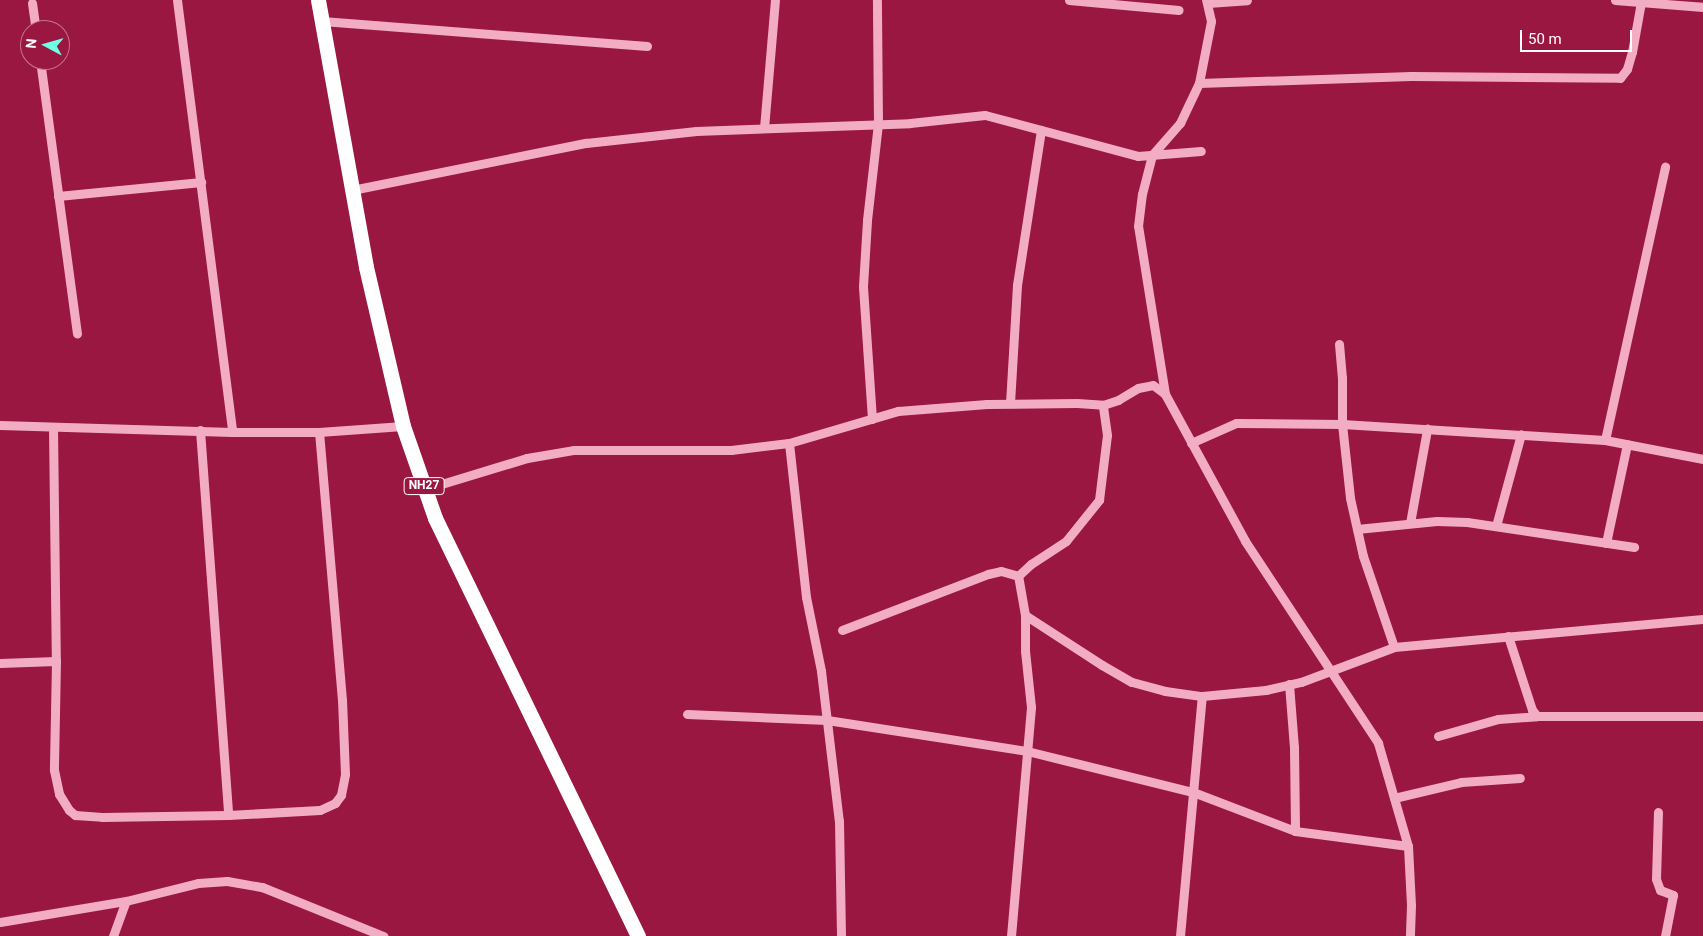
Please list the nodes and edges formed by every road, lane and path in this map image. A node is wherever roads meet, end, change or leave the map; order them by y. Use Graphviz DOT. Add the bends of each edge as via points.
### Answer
graph roads {
  1 [pos="177,0"];
  2 [pos="318,0"];
  3 [pos="775,0"];
  4 [pos="877,0"];
  5 [pos="1069,0"];
  6 [pos="1247,0"];
  7 [pos="1616,0"];
  8 [pos="32,2"];
  9 [pos="1207,2"];
  10 [pos="1642,2"];
  11 [pos="1703,7"];
  12 [pos="1179,10"];
  13 [pos="35,20"];
  14 [pos="322,21"];
  15 [pos="647,46"];
  16 [pos="41,70"];
  17 [pos="1199,83"];
  18 [pos="878,124"];
  19 [pos="764,128"];
  20 [pos="1041,130"];
  21 [pos="1201,151"];
  22 [pos="1152,155"];
  23 [pos="1665,166"];
  24 [pos="201,182"];
  25 [pos="352,190"];
  26 [pos="58,196"];
  27 [pos="77,334"];
  28 [pos="1339,344"];
  29 [pos="1165,394"];
  30 [pos="1010,403"];
  31 [pos="1103,405"];
  32 [pos="872,419"];
  33 [pos="1342,424"];
  34 [pos="0,426"];
  35 [pos="404,426"];
  36 [pos="52,427"];
  37 [pos="1426,429"];
  38 [pos="200,430"];
  39 [pos="232,432"];
  40 [pos="319,432"];
  41 [pos="1521,434"];
  42 [pos="1606,440"];
  43 [pos="1191,442"];
  44 [pos="789,443"];
  45 [pos="1628,444"];
  46 [pos="1703,458"];
  47 [pos="425,489"];
  48 [pos="1410,523"];
  49 [pos="1496,526"];
  50 [pos="1357,529"];
  51 [pos="1606,543"];
  52 [pos="1634,547"];
  53 [pos="1018,576"];
  54 [pos="1025,615"];
  55 [pos="1703,619"];
  56 [pos="842,630"];
  57 [pos="1508,636"];
  58 [pos="1394,648"];
  59 [pos="56,661"];
  60 [pos="0,663"];
  61 [pos="1330,673"];
  62 [pos="1289,684"];
  63 [pos="1202,696"];
  64 [pos="687,714"];
  65 [pos="1537,716"];
  66 [pos="1703,716"];
  67 [pos="827,720"];
  68 [pos="1438,736"];
  69 [pos="1027,751"];
  70 [pos="1520,778"];
  71 [pos="1192,792"];
  72 [pos="1394,798"];
  73 [pos="1658,812"];
  74 [pos="228,815"];
  75 [pos="1295,831"];
  76 [pos="1408,846"];
  77 [pos="126,901"];
  78 [pos="0,922"];
  79 [pos="113,936"];
  80 [pos="383,936"];
  81 [pos="638,936"];
  82 [pos="841,936"];
  83 [pos="1011,936"];
  84 [pos="1180,936"];
  85 [pos="1410,936"];
  86 [pos="1665,936"];
  1 -- 24 [label="street"];
  2 -- 14 [label="highway, NH27"];
  3 -- 19 [label="street"];
  4 -- 18 [label="street"];
  5 -- 12 [label="street"];
  6 -- 9 [label="street"];
  7 -- 10 [label="street"];
  8 -- 13 [label="street"];
  9 -- 17 [label="street" via="1211,21"];
  10 -- 11 [label="street"];
  10 -- 17 [label="street" via="1632,52 1627,69 1620,78 1411,76"];
  14 -- 15 [label="street"];
  14 -- 25 [label="highway, NH27"];
  16 -- 26 [label="street"];
  17 -- 22 [label="street" via="1180,123"];
  18 -- 19 [label="street"];
  18 -- 20 [label="street" via="985,115"];
  18 -- 32 [label="street" via="863,286"];
  19 -- 25 [label="street" via="696,131 586,143"];
  20 -- 22 [label="street" via="1138,156"];
  20 -- 30 [label="street" via="1017,285"];
  21 -- 22 [label="street"];
  22 -- 29 [label="street" via="1138,226"];
  23 -- 42 [label="street"];
  24 -- 26 [label="street"];
  24 -- 39 [label="street"];
  25 -- 35 [label="highway, NH27" via="366,267"];
  26 -- 27 [label="street"];
  28 -- 33 [label="street"];
  29 -- 31 [label="street" via="1153,386 1138,388"];
  29 -- 43 [label="street"];
  30 -- 31 [label="street"];
  30 -- 32 [label="street" via="898,411"];
  31 -- 53 [label="street" via="1107,435 1099,500 1066,541"];
  32 -- 44 [label="street"];
  33 -- 37 [label="street"];
  33 -- 43 [label="street" via="1236,424"];
  33 -- 50 [label="street" via="1350,498"];
  34 -- 36 [label="street"];
  35 -- 40 [label="street"];
  35 -- 47 [label="highway, NH27"];
  36 -- 38 [label="street"];
  36 -- 59 [label="street"];
  37 -- 41 [label="street"];
  37 -- 48 [label="street"];
  38 -- 39 [label="street"];
  38 -- 74 [label="street"];
  39 -- 40 [label="street"];
  40 -- 74 [label="street" via="346,774 341,795 335,803 320,810"];
  41 -- 42 [label="street"];
  41 -- 49 [label="street"];
  42 -- 45 [label="street"];
  43 -- 61 [label="street" via="1244,541"];
  44 -- 47 [label="street" via="730,450 574,450 527,458"];
  44 -- 67 [label="street" via="806,597"];
  45 -- 46 [label="street"];
  45 -- 51 [label="street"];
  47 -- 81 [label="highway, NH27" via="435,518"];
  48 -- 49 [label="street" via="1467,522"];
  48 -- 50 [label="street"];
  49 -- 51 [label="street"];
  50 -- 58 [label="street"];
  51 -- 52 [label="street"];
  53 -- 54 [label="street"];
  53 -- 56 [label="street" via="1000,571 988,574"];
  54 -- 63 [label="street" via="1132,682"];
  54 -- 69 [label="street" via="1024,651 1031,707"];
  55 -- 57 [label="street"];
  57 -- 58 [label="street"];
  57 -- 65 [label="street" via="1532,710"];
  58 -- 61 [label="street"];
  59 -- 60 [label="street"];
  59 -- 74 [label="street" via="54,770 59,794 69,810 75,814 102,817"];
  61 -- 62 [label="street"];
  61 -- 72 [label="street" via="1378,743"];
  62 -- 63 [label="street" via="1266,690"];
  62 -- 75 [label="street"];
  63 -- 71 [label="street"];
  64 -- 67 [label="street"];
  65 -- 66 [label="street"];
  65 -- 68 [label="street" via="1498,719"];
  67 -- 69 [label="street"];
  67 -- 82 [label="street" via="839,820"];
  69 -- 71 [label="street"];
  69 -- 83 [label="street"];
  70 -- 72 [label="street" via="1460,782"];
  71 -- 75 [label="street"];
  71 -- 84 [label="street"];
  72 -- 76 [label="street"];
  73 -- 86 [label="street" via="1656,879 1660,890 1673,894"];
  75 -- 76 [label="street"];
  76 -- 85 [label="street" via="1412,905"];
  77 -- 78 [label="street"];
  77 -- 79 [label="street"];
  77 -- 80 [label="street" via="198,883 227,881 262,887"];
}
